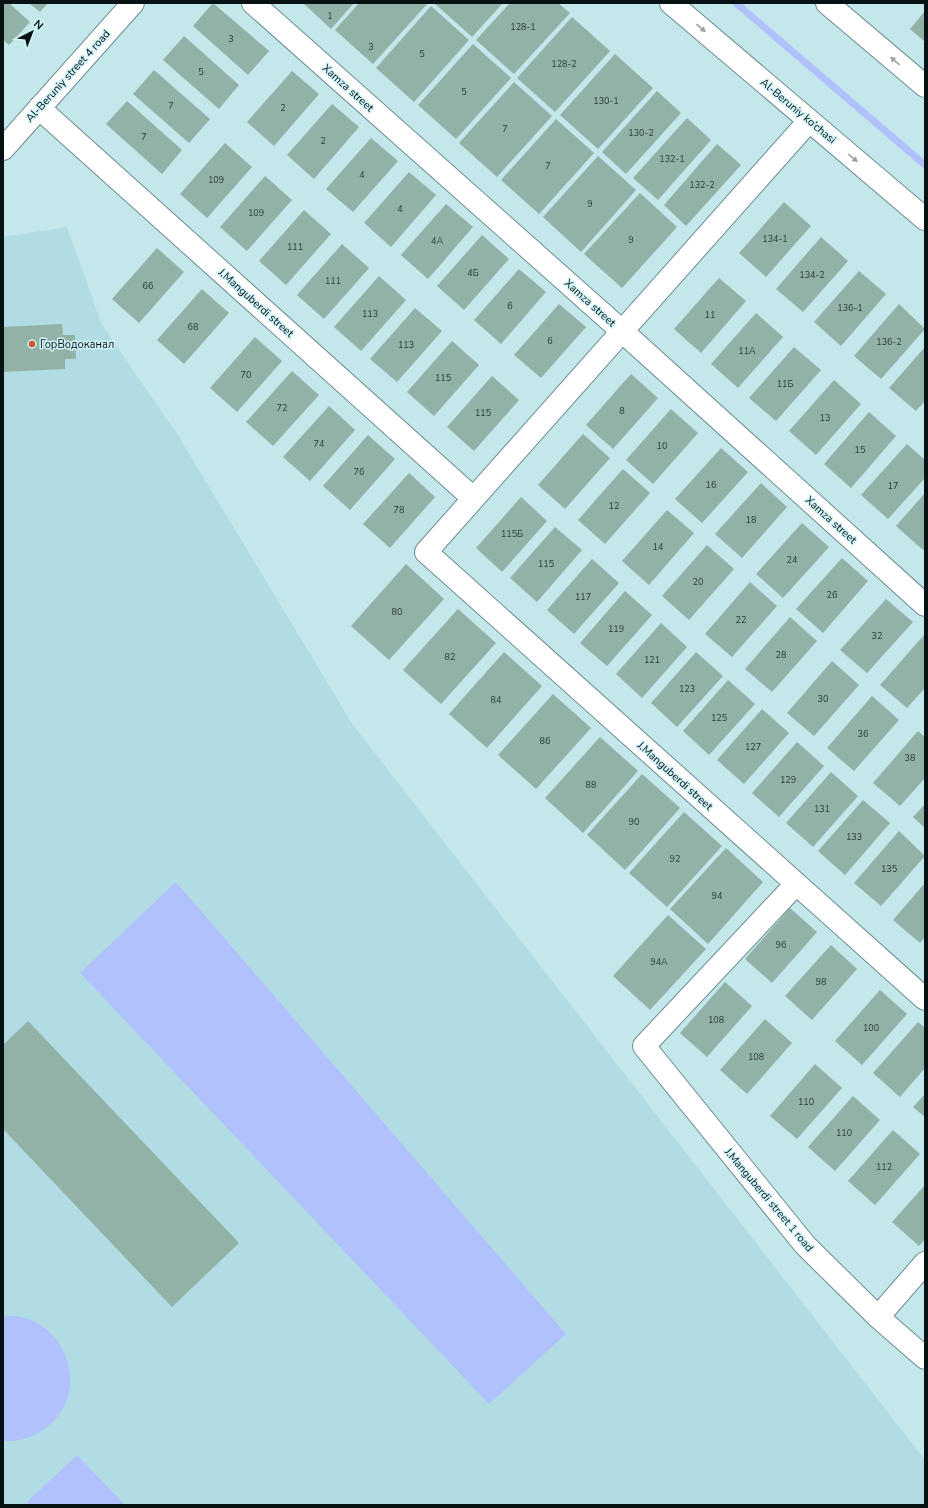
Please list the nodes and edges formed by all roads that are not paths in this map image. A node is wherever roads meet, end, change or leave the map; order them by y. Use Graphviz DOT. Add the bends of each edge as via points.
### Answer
graph roads {
  1 [pos="133,3"];
  2 [pos="253,3"];
  3 [pos="671,3"];
  4 [pos="828,3"];
  5 [pos="925,86"];
  6 [pos="39,108"];
  7 [pos="809,120"];
  8 [pos="3,149"];
  9 [pos="925,219"];
  10 [pos="623,332"];
  11 [pos="473,498"];
  12 [pos="925,605"];
  13 [pos="796,884"];
  14 [pos="925,999"];
  15 [pos="925,1263"];
  16 [pos="878,1317"];
  17 [pos="925,1358"];
  1 -- 6 [label="street, Al-Beruniy street 4 road"];
  2 -- 10 [label="street, Xamza street"];
  3 -- 7 [label="street, Al-Beruniy ko’chasi, one-way"];
  5 -- 4 [label="street, one-way"];
  6 -- 8 [label="street, Al-Beruniy street 4 road"];
  6 -- 11 [label="street, J.Manguberdi street"];
  7 -- 9 [label="street, Al-Beruniy ko’chasi, one-way"];
  7 -- 10 [label="street"];
  10 -- 11 [label="street"];
  10 -- 12 [label="street, Xamza street"];
  11 -- 13 [label="street, J.Manguberdi street" via="426,552"];
  13 -- 14 [label="street, J.Manguberdi street"];
  13 -- 16 [label="street, J.Manguberdi street 1 road" via="644,1046 805,1245"];
  15 -- 16 [label="street"];
  16 -- 17 [label="street, J.Manguberdi street 1 road"];
}
